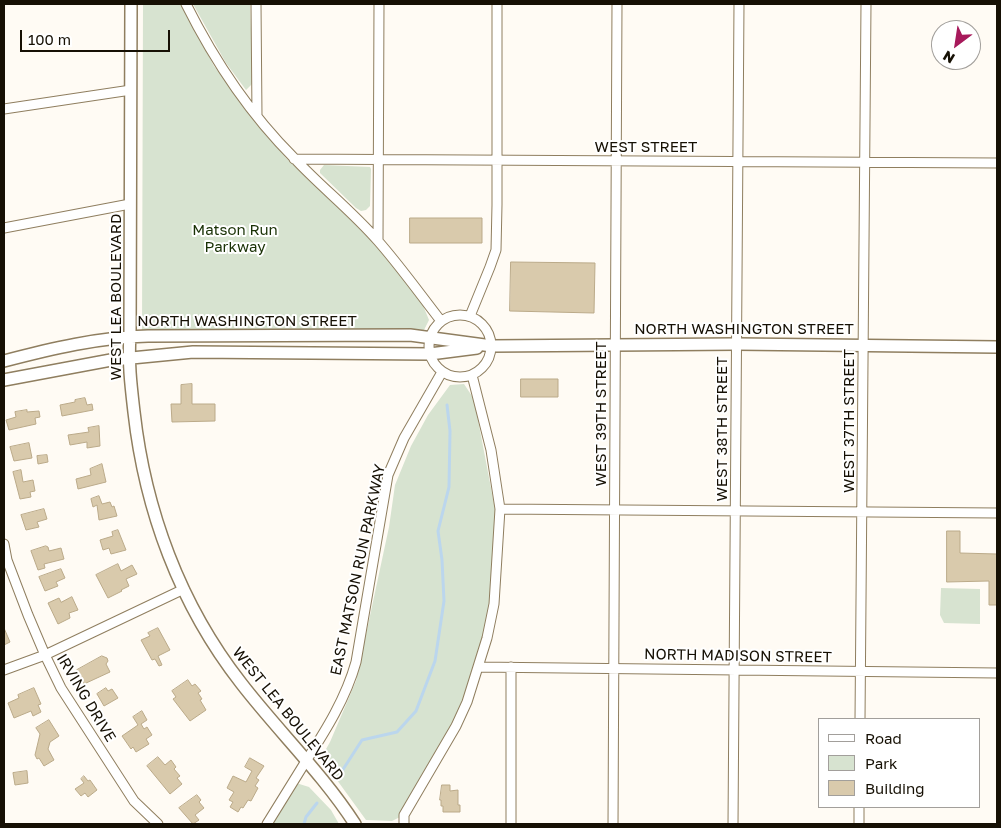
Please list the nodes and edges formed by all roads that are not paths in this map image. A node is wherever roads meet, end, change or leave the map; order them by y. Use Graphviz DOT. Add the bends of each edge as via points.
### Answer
graph roads {
  1 [pos="131,4"];
  2 [pos="186,4"];
  3 [pos="256,4"];
  4 [pos="379,4"];
  5 [pos="497,4"];
  6 [pos="618,4"];
  7 [pos="739,4"];
  8 [pos="866,4"];
  9 [pos="130,90"];
  10 [pos="4,109"];
  11 [pos="257,116"];
  12 [pos="294,159"];
  13 [pos="378,159"];
  14 [pos="497,160"];
  15 [pos="616,161"];
  16 [pos="738,162"];
  17 [pos="864,162"];
  18 [pos="997,163"];
  19 [pos="130,204"];
  20 [pos="4,228"];
  21 [pos="378,240"];
  22 [pos="470,316"];
  23 [pos="441,321"];
  24 [pos="130,336"];
  25 [pos="430,337"];
  26 [pos="616,344"];
  27 [pos="737,344"];
  28 [pos="863,345"];
  29 [pos="492,346"];
  30 [pos="997,347"];
  31 [pos="430,354"];
  32 [pos="128,359"];
  33 [pos="4,361"];
  34 [pos="442,372"];
  35 [pos="472,375"];
  36 [pos="4,380"];
  37 [pos="500,510"];
  38 [pos="614,510"];
  39 [pos="735,511"];
  40 [pos="862,512"];
  41 [pos="997,513"];
  42 [pos="4,544"];
  43 [pos="184,589"];
  44 [pos="45,655"];
  45 [pos="478,666"];
  46 [pos="511,667"];
  47 [pos="614,669"];
  48 [pos="4,670"];
  49 [pos="734,670"];
  50 [pos="860,672"];
  51 [pos="997,674"];
  52 [pos="860,718"];
  53 [pos="307,760"];
  54 [pos="859,808"];
  55 [pos="158,824"];
  56 [pos="267,824"];
  57 [pos="355,824"];
  58 [pos="404,824"];
  59 [pos="511,824"];
  60 [pos="613,824"];
  61 [pos="733,824"];
  62 [pos="859,824"];
  1 -- 9 [label="main road, WEST LEA BOULEVARD"];
  2 -- 11 [label="street" via="221,68"];
  3 -- 11 [label="street"];
  4 -- 13 [label="street"];
  5 -- 14 [label="street"];
  6 -- 15 [label="street, WEST 39TH STREET"];
  7 -- 16 [label="street, WEST 38TH STREET"];
  8 -- 17 [label="street, WEST 37TH STREET"];
  9 -- 10 [label="street"];
  9 -- 19 [label="main road, WEST LEA BOULEVARD"];
  11 -- 12 [label="street"];
  12 -- 13 [label="street, WEST STREET"];
  12 -- 21 [label="street"];
  13 -- 14 [label="street, WEST STREET"];
  13 -- 21 [label="street"];
  14 -- 15 [label="street, WEST STREET"];
  14 -- 22 [label="street" via="496,250"];
  15 -- 16 [label="street, WEST STREET"];
  15 -- 26 [label="street, WEST 39TH STREET"];
  16 -- 17 [label="street, WEST STREET"];
  16 -- 27 [label="street, WEST 38TH STREET"];
  17 -- 18 [label="street, WEST STREET"];
  17 -- 28 [label="street, WEST 37TH STREET"];
  19 -- 20 [label="street"];
  19 -- 24 [label="main road, WEST LEA BOULEVARD"];
  21 -- 23 [label="street"];
  22 -- 23 [label="street" via="455,315"];
  22 -- 29 [label="street" via="486,327"];
  23 -- 25 [label="street"];
  24 -- 25 [label="main road, NORTH WASHINGTON STREET"];
  24 -- 32 [label="main road, WEST LEA BOULEVARD"];
  24 -- 33 [label="main road, NORTH WASHINGTON STREET"];
  25 -- 29 [label="main road, NORTH WASHINGTON STREET"];
  25 -- 31 [label="street"];
  26 -- 27 [label="main road, NORTH WASHINGTON STREET"];
  26 -- 29 [label="main road, NORTH WASHINGTON STREET"];
  26 -- 38 [label="street, WEST 39TH STREET"];
  27 -- 28 [label="main road, NORTH WASHINGTON STREET"];
  27 -- 39 [label="street, WEST 38TH STREET"];
  28 -- 30 [label="main road, NORTH WASHINGTON STREET"];
  28 -- 40 [label="street, WEST 37TH STREET"];
  29 -- 31 [label="main road, NORTH WASHINGTON STREET"];
  29 -- 35 [label="street" via="486,364"];
  31 -- 32 [label="main road, NORTH WASHINGTON STREET" via="193,352"];
  31 -- 34 [label="street"];
  32 -- 36 [label="main road, NORTH WASHINGTON STREET"];
  32 -- 43 [label="main road, WEST LEA BOULEVARD" via="135,428 154,518"];
  34 -- 35 [label="street" via="457,377"];
  34 -- 53 [label="street, EAST MATSON RUN PARKWAY" via="404,438 388,475 353,673"];
  35 -- 37 [label="street" via="491,450"];
  37 -- 38 [label="street"];
  37 -- 45 [label="street" via="494,604"];
  38 -- 39 [label="street"];
  38 -- 47 [label="street, WEST 39TH STREET"];
  39 -- 40 [label="street"];
  39 -- 49 [label="street, WEST 38TH STREET"];
  40 -- 41 [label="street"];
  40 -- 50 [label="street, WEST 37TH STREET"];
  42 -- 44 [label="street, IRVING DRIVE" via="7,560"];
  43 -- 44 [label="street"];
  43 -- 53 [label="main road, WEST LEA BOULEVARD" via="227,665"];
  44 -- 48 [label="street"];
  44 -- 55 [label="street, IRVING DRIVE" via="61,688 134,801"];
  45 -- 46 [label="street, NORTH MADISON STREET"];
  45 -- 58 [label="street" via="456,726 404,815"];
  46 -- 47 [label="street, NORTH MADISON STREET"];
  46 -- 59 [label="street"];
  47 -- 49 [label="street, NORTH MADISON STREET"];
  47 -- 60 [label="street, WEST 39TH STREET"];
  49 -- 50 [label="street, NORTH MADISON STREET"];
  49 -- 61 [label="street, WEST 38TH STREET"];
  50 -- 51 [label="street, NORTH MADISON STREET"];
  50 -- 52 [label="street, WEST 37TH STREET"];
  53 -- 56 [label="street, EAST MATSON RUN PARKWAY"];
  53 -- 57 [label="main road, WEST LEA BOULEVARD"];
  54 -- 62 [label="street"];
}
